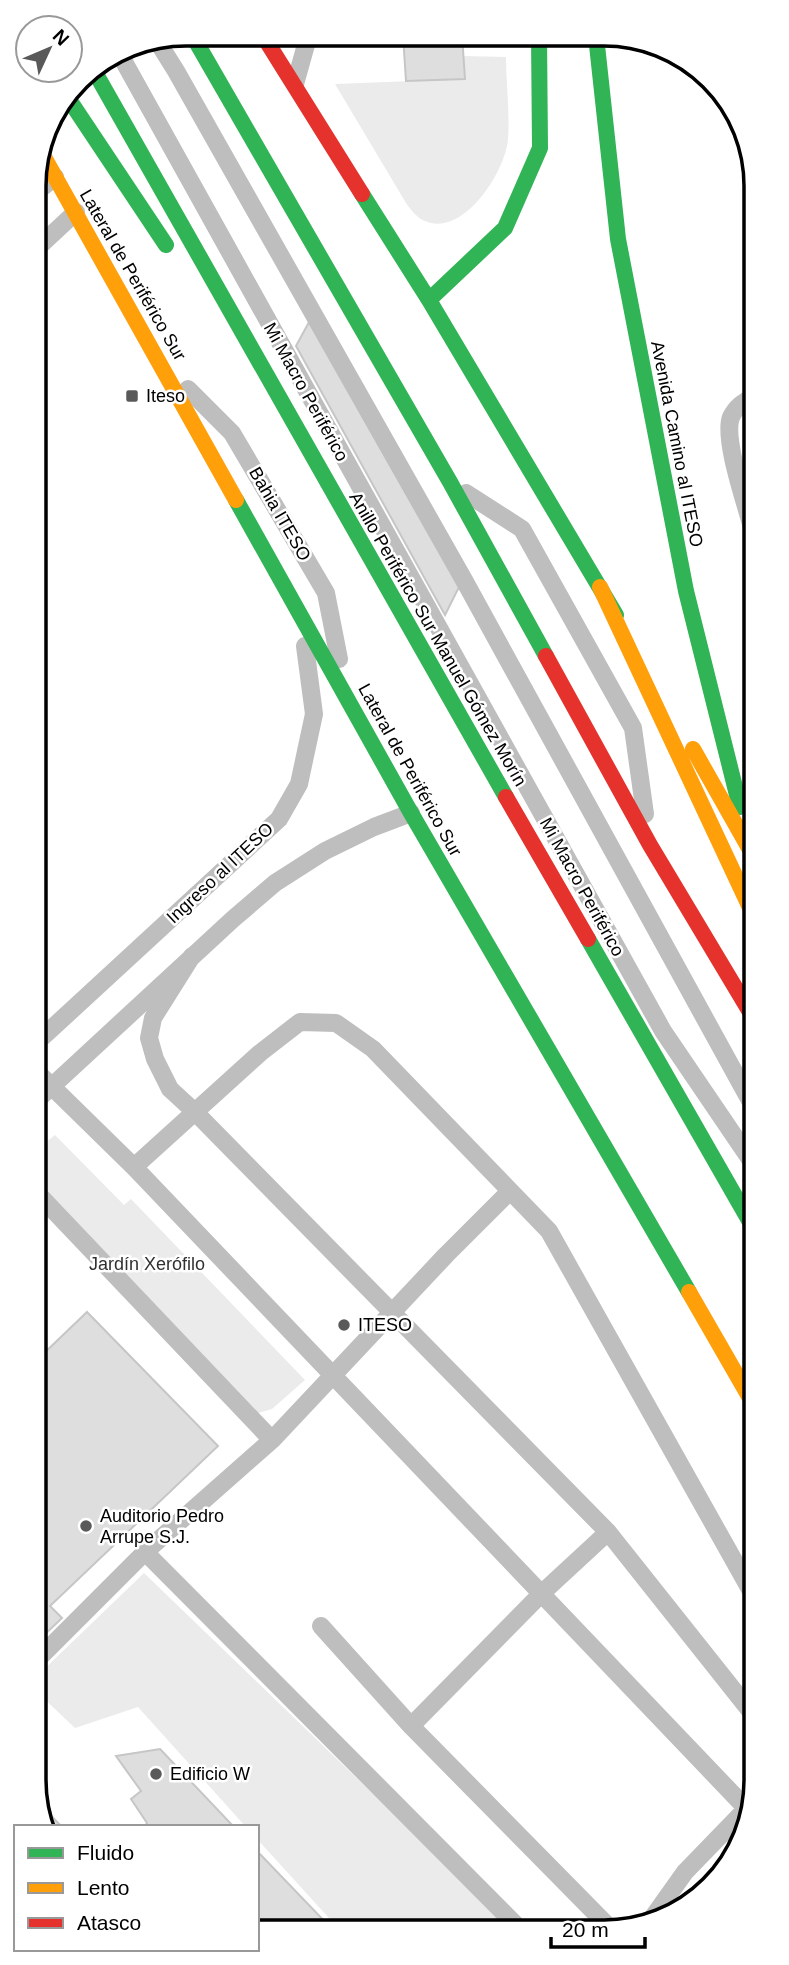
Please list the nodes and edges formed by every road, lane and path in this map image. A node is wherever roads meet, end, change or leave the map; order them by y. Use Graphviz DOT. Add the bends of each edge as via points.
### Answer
graph roads {
  1 [pos="198,46"];
  2 [pos="269,46"];
  3 [pos="306,46"];
  4 [pos="539,46"];
  5 [pos="597,46"];
  6 [pos="161,48"];
  7 [pos="123,60"];
  8 [pos="98,76"];
  9 [pos="295,88"];
  10 [pos="72,104"];
  11 [pos="47,163"];
  12 [pos="55,177"];
  13 [pos="46,184"];
  14 [pos="76,212"];
  15 [pos="46,240"];
  16 [pos="173,256"];
  17 [pos="429,300"];
  18 [pos="219,325"];
  19 [pos="159,359"];
  20 [pos="744,402"];
  21 [pos="450,482"];
  22 [pos="744,496"];
  23 [pos="334,497"];
  24 [pos="600,587"];
  25 [pos="302,614"];
  26 [pos="347,698"];
  27 [pos="411,813"];
  28 [pos="744,820"];
  29 [pos="744,839"];
  30 [pos="650,845"];
  31 [pos="744,894"];
  32 [pos="192,956"];
  33 [pos="743,1001"];
  34 [pos="46,1034"];
  35 [pos="46,1082"];
  36 [pos="51,1087"];
  37 [pos="743,1089"];
  38 [pos="46,1092"];
  39 [pos="195,1112"];
  40 [pos="743,1149"];
  41 [pos="134,1167"];
  42 [pos="509,1192"];
  43 [pos="46,1202"];
  44 [pos="743,1210"];
  45 [pos="394,1311"];
  46 [pos="334,1376"];
  47 [pos="743,1386"];
  48 [pos="272,1440"];
  49 [pos="608,1532"];
  50 [pos="145,1552"];
  51 [pos="743,1577"];
  52 [pos="542,1593"];
  53 [pos="321,1626"];
  54 [pos="46,1651"];
  55 [pos="743,1702"];
  56 [pos="411,1726"];
  57 [pos="742,1802"];
  58 [pos="738,1817"];
  59 [pos="660,1908"];
  60 [pos="512,1920"];
  61 [pos="602,1920"];
  1 -- 21 [label="main road"];
  2 -- 9 [label="main road"];
  3 -- 9 [label="lane"];
  4 -- 17 [label="main road" via="540,148 505,228"];
  5 -- 28 [label="main road, Avenida Camino al ITESO" via="618,239 654,433"];
  6 -- 37 [label="lane" via="464,580"];
  7 -- 40 [label="lane, Mi Macro Periférico" via="663,1031"];
  8 -- 23 [label="main road, Anillo Periférico Sur Manuel Gómez Morín"];
  9 -- 17 [label="main road"];
  10 -- 16 [label="main road"];
  11 -- 12 [label="main road, Lateral de Periférico Sur"];
  12 -- 13 [label="lane"];
  12 -- 14 [label="main road, Lateral de Periférico Sur"];
  14 -- 15 [label="lane"];
  14 -- 19 [label="main road, Lateral de Periférico Sur"];
  17 -- 24 [label="main road"];
  18 -- 23 [label="main road"];
  19 -- 25 [label="main road, Lateral de Periférico Sur"];
  19 -- 26 [label="lane, Bahia ITESO" via="232,433 326,593"];
  20 -- 22 [label="lane" via="730,418 729,440"];
  21 -- 30 [label="main road"];
  21 -- 30 [label="lane" via="522,529 633,728"];
  23 -- 44 [label="main road, Anillo Periférico Sur Manuel Gómez Morín"];
  24 -- 29 [label="main road"];
  24 -- 31 [label="main road"];
  25 -- 26 [label="main road, Lateral de Periférico Sur"];
  25 -- 34 [label="lane, Ingreso al ITESO" via="314,713 299,784 279,819"];
  26 -- 27 [label="main road, Lateral de Periférico Sur"];
  27 -- 32 [label="lane" via="325,851 275,883"];
  27 -- 47 [label="main road, Lateral de Periférico Sur"];
  30 -- 33 [label="main road"];
  32 -- 36 [label="lane"];
  32 -- 39 [label="lane" via="153,1018 149,1038 170,1089"];
  35 -- 36 [label="lane"];
  36 -- 38 [label="lane"];
  36 -- 41 [label="lane"];
  39 -- 41 [label="lane"];
  39 -- 42 [label="lane" via="300,1022 336,1023 373,1049"];
  39 -- 45 [label="lane"];
  41 -- 46 [label="lane"];
  42 -- 45 [label="lane"];
  42 -- 51 [label="lane" via="549,1231"];
  43 -- 48 [label="lane"];
  45 -- 46 [label="lane"];
  45 -- 49 [label="lane"];
  46 -- 48 [label="lane"];
  46 -- 52 [label="lane"];
  48 -- 50 [label="lane"];
  49 -- 52 [label="lane"];
  49 -- 55 [label="lane"];
  50 -- 54 [label="lane"];
  50 -- 60 [label="lane"];
  52 -- 56 [label="lane"];
  52 -- 57 [label="lane"];
  53 -- 56 [label="lane"];
  56 -- 61 [label="lane"];
  58 -- 59 [label="lane" via="685,1872"];
}
